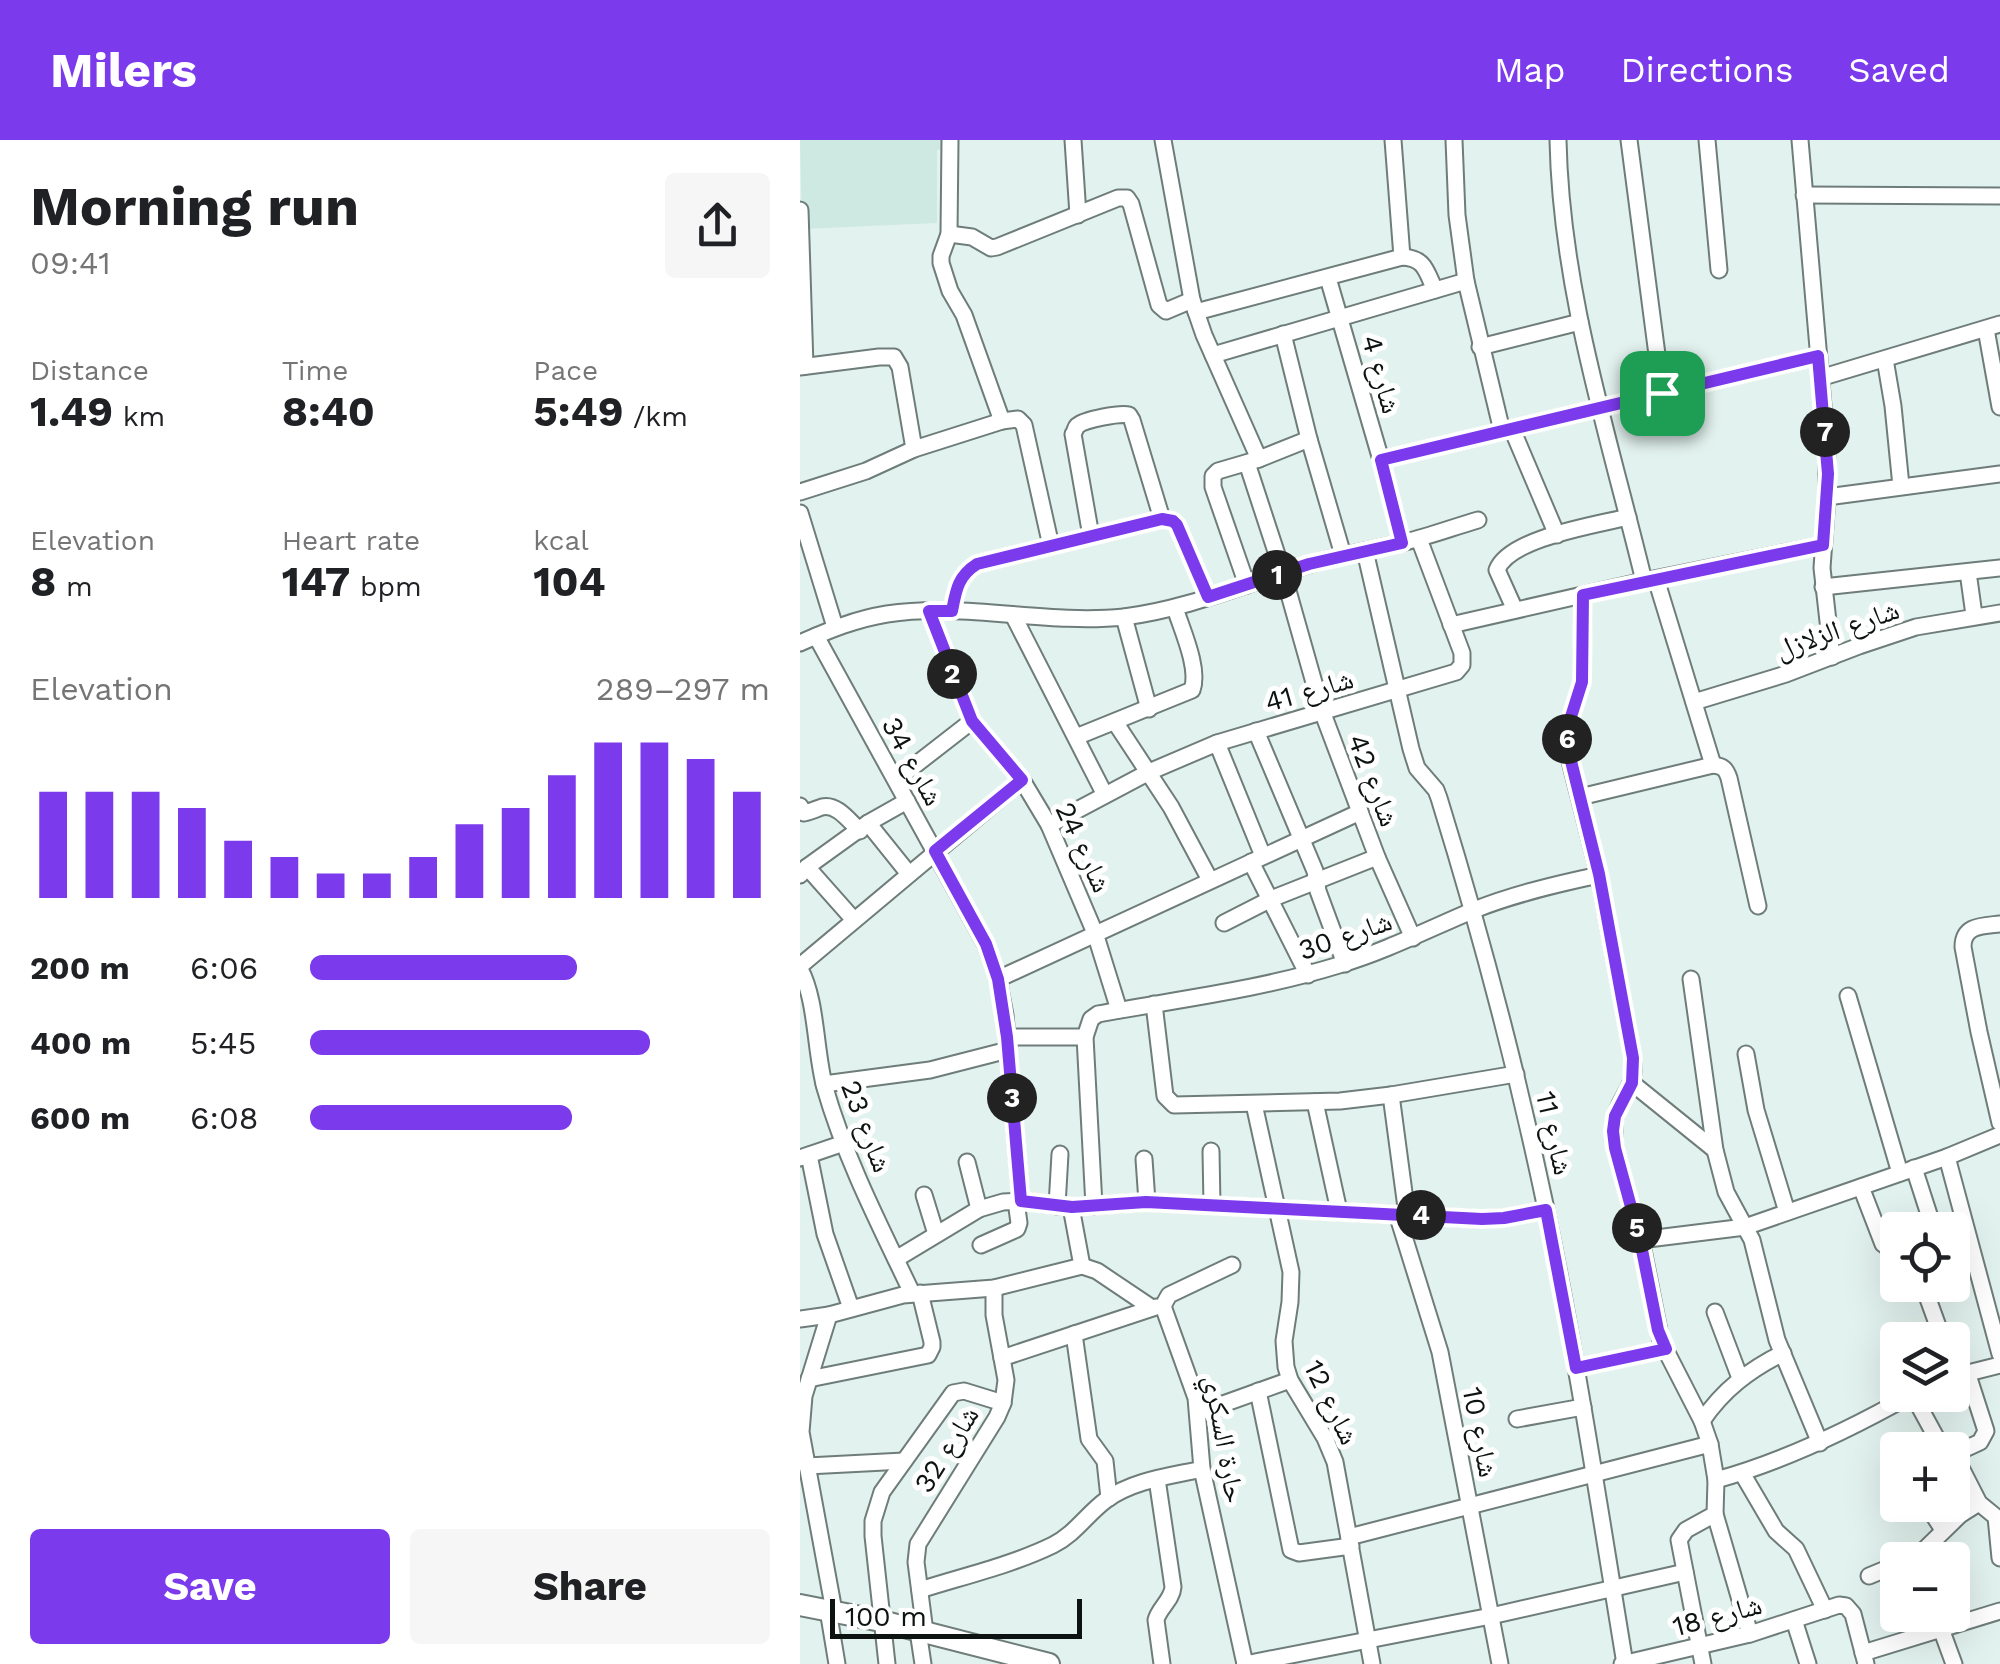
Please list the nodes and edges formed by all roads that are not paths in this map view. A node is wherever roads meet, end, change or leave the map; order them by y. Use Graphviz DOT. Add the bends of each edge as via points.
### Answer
graph roads {
  1 [pos="950,140"];
  2 [pos="1073,140"];
  3 [pos="1162,140"];
  4 [pos="1393,140"];
  5 [pos="1454,140"];
  6 [pos="1558,140"];
  7 [pos="1629,140"];
  8 [pos="1707,140"];
  9 [pos="1800,140"];
  10 [pos="1804,194"];
  11 [pos="2000,196"];
  12 [pos="800,210"];
  13 [pos="1078,214"];
  14 [pos="949,234"];
  15 [pos="1402,256"];
  16 [pos="1718,270"];
  17 [pos="1328,278"];
  18 [pos="1466,281"];
  19 [pos="1434,290"];
  20 [pos="801,291"];
  21 [pos="1194,306"];
  22 [pos="1339,318"];
  23 [pos="1580,322"];
  24 [pos="1993,326"];
  25 [pos="1283,334"];
  26 [pos="1480,347"];
  27 [pos="1214,355"];
  28 [pos="1818,356"];
  29 [pos="1885,359"];
  30 [pos="802,367"];
  31 [pos="1997,372"];
  32 [pos="1820,378"];
  33 [pos="1662,393"];
  34 [pos="1600,408"];
  35 [pos="2000,408"];
  36 [pos="1002,421"];
  37 [pos="1507,430"];
  38 [pos="1309,439"];
  39 [pos="914,449"];
  40 [pos="1381,460"];
  41 [pos="1253,461"];
  42 [pos="2000,474"];
  43 [pos="1901,486"];
  44 [pos="800,492"];
  45 [pos="1827,496"];
  46 [pos="800,513"];
  47 [pos="1628,517"];
  48 [pos="1162,519"];
  49 [pos="1478,520"];
  50 [pos="1558,535"];
  51 [pos="1091,536"];
  52 [pos="1410,541"];
  53 [pos="1823,545"];
  54 [pos="1051,546"];
  55 [pos="1366,552"];
  56 [pos="1343,555"];
  57 [pos="2000,568"];
  58 [pos="1968,572"];
  59 [pos="1282,573"];
  60 [pos="1650,580"];
  61 [pos="1247,584"];
  62 [pos="1823,588"];
  63 [pos="1583,595"];
  64 [pos="1208,597"];
  65 [pos="1175,608"];
  66 [pos="1516,610"];
  67 [pos="929,611"];
  68 [pos="952,611"];
  69 [pos="2000,613"];
  70 [pos="1013,615"];
  71 [pos="1124,616"];
  72 [pos="1974,616"];
  73 [pos="1451,625"];
  74 [pos="835,627"];
  75 [pos="808,640"];
  76 [pos="1832,657"];
  77 [pos="1398,690"];
  78 [pos="1694,702"];
  79 [pos="1149,709"];
  80 [pos="1322,712"];
  81 [pos="972,721"];
  82 [pos="1116,722"];
  83 [pos="1256,731"];
  84 [pos="1076,737"];
  85 [pos="1217,743"];
  86 [pos="1714,765"];
  87 [pos="1148,772"];
  88 [pos="896,780"];
  89 [pos="1022,780"];
  90 [pos="1104,795"];
  91 [pos="1580,797"];
  92 [pos="907,802"];
  93 [pos="800,806"];
  94 [pos="1360,812"];
  95 [pos="1049,825"];
  96 [pos="864,827"];
  97 [pos="1302,838"];
  98 [pos="935,851"];
  99 [pos="1377,857"];
  100 [pos="1257,859"];
  101 [pos="804,871"];
  102 [pos="908,874"];
  103 [pos="1599,874"];
  104 [pos="1210,880"];
  105 [pos="1316,880"];
  106 [pos="1271,899"];
  107 [pos="1758,906"];
  108 [pos="1474,910"];
  109 [pos="854,920"];
  110 [pos="1224,923"];
  111 [pos="2000,924"];
  112 [pos="1095,933"];
  113 [pos="1413,938"];
  114 [pos="1344,964"];
  115 [pos="800,967"];
  116 [pos="1308,975"];
  117 [pos="998,979"];
  118 [pos="1691,979"];
  119 [pos="1848,996"];
  120 [pos="1154,1004"];
  121 [pos="1119,1010"];
  122 [pos="1085,1037"];
  123 [pos="1008,1043"];
  124 [pos="817,1053"];
  125 [pos="1746,1054"];
  126 [pos="1992,1056"];
  127 [pos="800,1059"];
  128 [pos="1516,1074"];
  129 [pos="1632,1083"];
  130 [pos="824,1084"];
  131 [pos="1390,1095"];
  132 [pos="1315,1102"];
  133 [pos="1254,1104"];
  134 [pos="2000,1123"];
  135 [pos="2000,1135"];
  136 [pos="844,1143"];
  137 [pos="1715,1150"];
  138 [pos="1211,1152"];
  139 [pos="1060,1154"];
  140 [pos="1947,1156"];
  141 [pos="804,1157"];
  142 [pos="1144,1159"];
  143 [pos="967,1162"];
  144 [pos="1907,1170"];
  145 [pos="1861,1186"];
  146 [pos="924,1195"];
  147 [pos="808,1198"];
  148 [pos="1018,1201"];
  149 [pos="1146,1202"];
  150 [pos="1212,1205"];
  151 [pos="1064,1206"];
  152 [pos="1094,1206"];
  153 [pos="1276,1208"];
  154 [pos="979,1209"];
  155 [pos="1546,1210"];
  156 [pos="1339,1211"];
  157 [pos="1787,1212"];
  158 [pos="1926,1212"];
  159 [pos="1402,1214"];
  160 [pos="1745,1226"];
  161 [pos="936,1234"];
  162 [pos="1880,1236"];
  163 [pos="1640,1240"];
  164 [pos="980,1245"];
  165 [pos="896,1259"];
  166 [pos="1232,1265"];
  167 [pos="1082,1266"];
  168 [pos="994,1288"];
  169 [pos="916,1293"];
  170 [pos="1158,1306"];
  171 [pos="851,1308"];
  172 [pos="1715,1312"];
  173 [pos="829,1315"];
  174 [pos="800,1319"];
  175 [pos="1074,1334"];
  176 [pos="1666,1349"];
  177 [pos="1783,1353"];
  178 [pos="2000,1354"];
  179 [pos="1002,1358"];
  180 [pos="2000,1365"];
  181 [pos="1576,1368"];
  182 [pos="1970,1371"];
  183 [pos="1740,1378"];
  184 [pos="808,1379"];
  185 [pos="1290,1380"];
  186 [pos="1258,1391"];
  187 [pos="1970,1399"];
  188 [pos="1003,1403"];
  189 [pos="1582,1407"];
  190 [pos="1880,1412"];
  191 [pos="1198,1414"];
  192 [pos="1517,1419"];
  193 [pos="1702,1422"];
  194 [pos="1820,1443"];
  195 [pos="1710,1444"];
  196 [pos="1970,1446"];
  197 [pos="803,1455"];
  198 [pos="904,1462"];
  199 [pos="1202,1469"];
  200 [pos="1742,1473"];
  201 [pos="1594,1474"];
  202 [pos="1157,1479"];
  203 [pos="1716,1480"];
  204 [pos="1970,1486"];
  205 [pos="1109,1498"];
  206 [pos="1979,1503"];
  207 [pos="1470,1506"];
  208 [pos="1714,1514"];
  209 [pos="1998,1516"];
  210 [pos="1938,1522"];
  211 [pos="1943,1530"];
  212 [pos="1350,1542"];
  213 [pos="1931,1542"];
  214 [pos="2000,1558"];
  215 [pos="1880,1571"];
  216 [pos="1684,1572"];
  217 [pos="1869,1576"];
  218 [pos="1612,1588"];
  219 [pos="920,1590"];
  220 [pos="800,1605"];
  221 [pos="831,1610"];
  222 [pos="1825,1610"];
  223 [pos="2000,1611"];
  224 [pos="1491,1616"];
  225 [pos="1970,1616"];
  226 [pos="1794,1620"];
  227 [pos="881,1621"];
  228 [pos="921,1631"];
  229 [pos="1918,1632"];
  230 [pos="1943,1632"];
  231 [pos="1750,1634"];
  232 [pos="1368,1640"];
  233 [pos="1702,1656"];
  234 [pos="1864,1658"];
  235 [pos="1008,1659"];
  236 [pos="837,1664"];
  237 [pos="887,1664"];
  238 [pos="923,1664"];
  239 [pos="1049,1664"];
  240 [pos="1162,1664"];
  241 [pos="1245,1664"];
  242 [pos="1372,1664"];
  243 [pos="1500,1664"];
  244 [pos="1624,1664"];
  245 [pos="1808,1664"];
  246 [pos="1954,1664"];
  1 -- 14 [label="street"];
  2 -- 13 [label="street"];
  3 -- 21 [label="street, شارع 42"];
  4 -- 15 [label="street"];
  5 -- 18 [label="street"];
  6 -- 23 [label="street" via="1562,228"];
  7 -- 33 [label="street"];
  8 -- 16 [label="street"];
  9 -- 10 [label="street"];
  10 -- 11 [label="street"];
  10 -- 28 [label="street"];
  12 -- 20 [label="street"];
  13 -- 14 [label="street" via="998,247"];
  13 -- 21 [label="street" via="1127,198 1159,306"];
  14 -- 36 [label="street" via="940,263"];
  15 -- 17 [label="street"];
  15 -- 19 [label="street" via="1422,264"];
  17 -- 21 [label="street"];
  17 -- 22 [label="street, شارع 4"];
  18 -- 19 [label="street"];
  18 -- 26 [label="street"];
  19 -- 22 [label="street"];
  20 -- 30 [label="street"];
  21 -- 27 [label="street, شارع 42"];
  22 -- 25 [label="street"];
  22 -- 40 [label="street, شارع 4"];
  23 -- 26 [label="street"];
  23 -- 34 [label="street"];
  24 -- 29 [label="street"];
  24 -- 31 [label="street"];
  25 -- 27 [label="street"];
  25 -- 38 [label="street"];
  26 -- 37 [label="street"];
  27 -- 41 [label="street, شارع 42"];
  28 -- 32 [label="street"];
  28 -- 33 [label="street"];
  29 -- 32 [label="street"];
  29 -- 43 [label="street"];
  30 -- 39 [label="street" via="894,357"];
  31 -- 35 [label="street"];
  32 -- 45 [label="street"];
  33 -- 34 [label="street"];
  34 -- 37 [label="street"];
  34 -- 47 [label="street"];
  36 -- 39 [label="street"];
  36 -- 54 [label="street" via="1024,425"];
  37 -- 40 [label="street"];
  37 -- 50 [label="street"];
  38 -- 41 [label="street"];
  38 -- 56 [label="street"];
  39 -- 44 [label="street"];
  40 -- 52 [label="street, شارع 4"];
  41 -- 59 [label="street, شارع 42"];
  41 -- 61 [label="street" via="1218,471 1212,482"];
  42 -- 43 [label="street"];
  43 -- 45 [label="street"];
  45 -- 53 [label="street"];
  46 -- 74 [label="street"];
  47 -- 50 [label="street"];
  47 -- 60 [label="street"];
  48 -- 51 [label="street"];
  48 -- 51 [label="street" via="1132,420 1120,414 1083,423 1074,434"];
  48 -- 64 [label="street" via="1177,525"];
  49 -- 52 [label="street"];
  50 -- 66 [label="street" via="1512,552 1498,566"];
  51 -- 54 [label="street"];
  52 -- 55 [label="street"];
  52 -- 73 [label="street, شارع 41"];
  53 -- 60 [label="street"];
  53 -- 62 [label="street"];
  54 -- 68 [label="street" via="969,570 957,584"];
  55 -- 56 [label="street"];
  55 -- 77 [label="street, شارع 11"];
  56 -- 59 [label="street"];
  57 -- 58 [label="street"];
  58 -- 62 [label="street"];
  58 -- 72 [label="street"];
  59 -- 61 [label="street"];
  59 -- 80 [label="street, شارع 42"];
  60 -- 63 [label="street"];
  60 -- 78 [label="street"];
  61 -- 64 [label="street"];
  62 -- 76 [label="street"];
  63 -- 66 [label="street"];
  63 -- 91 [label="street" via="1582,682 1567,736"];
  64 -- 65 [label="street"];
  65 -- 71 [label="street"];
  65 -- 79 [label="street" via="1195,685"];
  66 -- 73 [label="street"];
  67 -- 68 [label="street"];
  67 -- 74 [label="street"];
  67 -- 81 [label="street, شارع 24"];
  68 -- 70 [label="street"];
  69 -- 72 [label="street, شارع الزلازل"];
  70 -- 71 [label="street"];
  70 -- 84 [label="street"];
  71 -- 79 [label="street"];
  72 -- 76 [label="street, شارع الزلازل" via="1916,627"];
  73 -- 77 [label="street, شارع 41" via="1462,654 1460,670"];
  74 -- 75 [label="street"];
  75 -- 88 [label="street, شارع 34"];
  76 -- 78 [label="street, شارع الزلازل"];
  77 -- 80 [label="street, شارع 41"];
  77 -- 108 [label="street, شارع 11" via="1414,760 1440,798"];
  78 -- 86 [label="street"];
  79 -- 82 [label="street"];
  80 -- 83 [label="street, شارع 41"];
  80 -- 94 [label="street, شارع 42"];
  81 -- 88 [label="street"];
  81 -- 89 [label="street, شارع 24"];
  82 -- 84 [label="street"];
  82 -- 87 [label="street"];
  83 -- 85 [label="street, شارع 41"];
  83 -- 97 [label="street"];
  84 -- 90 [label="street"];
  85 -- 87 [label="street, شارع 41"];
  85 -- 100 [label="street"];
  86 -- 91 [label="street"];
  86 -- 107 [label="street" via="1729,778"];
  87 -- 90 [label="street, شارع 41"];
  87 -- 104 [label="street"];
  88 -- 92 [label="street, شارع 34"];
  89 -- 95 [label="street, شارع 24"];
  89 -- 98 [label="street"];
  90 -- 95 [label="street, شارع 41"];
  91 -- 103 [label="street"];
  92 -- 96 [label="street"];
  92 -- 98 [label="street, شارع 34"];
  93 -- 96 [label="street" via="809,814 834,808"];
  94 -- 97 [label="street"];
  94 -- 99 [label="street, شارع 42"];
  95 -- 112 [label="street, شارع 24"];
  96 -- 101 [label="street"];
  96 -- 102 [label="street"];
  97 -- 100 [label="street"];
  97 -- 105 [label="street"];
  98 -- 102 [label="street"];
  98 -- 117 [label="street, شارع 34"];
  99 -- 105 [label="street"];
  99 -- 113 [label="street, شارع 42"];
  100 -- 104 [label="street"];
  100 -- 106 [label="street"];
  101 -- 109 [label="street"];
  102 -- 109 [label="street"];
  103 -- 108 [label="street, شارع 30"];
  103 -- 129 [label="street"];
  104 -- 112 [label="street"];
  105 -- 106 [label="street"];
  105 -- 114 [label="street"];
  106 -- 110 [label="street"];
  106 -- 116 [label="street"];
  108 -- 113 [label="street, شارع 30"];
  108 -- 128 [label="street, شارع 11"];
  109 -- 115 [label="street"];
  111 -- 126 [label="street" via="1976,926 1963,939"];
  112 -- 117 [label="street"];
  112 -- 121 [label="street, شارع 24"];
  113 -- 114 [label="street, شارع 30"];
  114 -- 116 [label="street, شارع 30"];
  115 -- 124 [label="street, شارع 23"];
  116 -- 120 [label="street, شارع 30"];
  117 -- 123 [label="street, شارع 34"];
  118 -- 137 [label="street"];
  119 -- 144 [label="street"];
  120 -- 121 [label="street, شارع 30"];
  120 -- 133 [label="street" via="1170,1103"];
  121 -- 122 [label="street, شارع 30" via="1090,1019"];
  122 -- 123 [label="street"];
  122 -- 152 [label="street"];
  123 -- 130 [label="street" via="930,1070"];
  123 -- 148 [label="street, شارع 34"];
  124 -- 127 [label="street"];
  124 -- 130 [label="street, شارع 23"];
  125 -- 157 [label="street"];
  126 -- 134 [label="street"];
  128 -- 131 [label="street"];
  128 -- 155 [label="street, شارع 11"];
  129 -- 137 [label="street"];
  129 -- 163 [label="street" via="1613,1131"];
  130 -- 136 [label="street, شارع 23"];
  131 -- 132 [label="street"];
  131 -- 159 [label="street, شارع 10"];
  132 -- 133 [label="street"];
  132 -- 156 [label="street"];
  133 -- 153 [label="street, شارع 12"];
  135 -- 140 [label="street"];
  136 -- 141 [label="street"];
  136 -- 165 [label="street, شارع 23"];
  137 -- 160 [label="street" via="1726,1192"];
  138 -- 150 [label="street"];
  139 -- 151 [label="street"];
  140 -- 144 [label="street"];
  140 -- 178 [label="street"];
  141 -- 147 [label="street"];
  142 -- 149 [label="street"];
  143 -- 154 [label="street"];
  144 -- 145 [label="street"];
  144 -- 158 [label="street"];
  145 -- 157 [label="street"];
  145 -- 162 [label="street"];
  146 -- 161 [label="street"];
  147 -- 171 [label="street"];
  148 -- 151 [label="street"];
  148 -- 154 [label="street"];
  148 -- 164 [label="street" via="1016,1229"];
  149 -- 150 [label="street"];
  149 -- 152 [label="street"];
  150 -- 153 [label="street"];
  151 -- 152 [label="street"];
  151 -- 167 [label="street"];
  153 -- 156 [label="street"];
  153 -- 185 [label="street, شارع 12" via="1291,1272 1283,1354"];
  154 -- 161 [label="street"];
  155 -- 159 [label="street" via="1504,1218"];
  155 -- 181 [label="street, شارع 11"];
  156 -- 159 [label="street"];
  157 -- 160 [label="street"];
  159 -- 207 [label="street, شارع 10" via="1440,1352"];
  160 -- 163 [label="street"];
  160 -- 177 [label="street"];
  161 -- 165 [label="street"];
  163 -- 176 [label="street"];
  165 -- 169 [label="street, شارع 23"];
  166 -- 170 [label="street"];
  167 -- 168 [label="street"];
  167 -- 170 [label="street"];
  168 -- 169 [label="street"];
  168 -- 179 [label="street, شارع 32"];
  169 -- 171 [label="street"];
  169 -- 184 [label="street, شارع 23" via="932,1342 928,1355"];
  170 -- 175 [label="street"];
  170 -- 191 [label="street, حارة السكري" via="1192,1382"];
  171 -- 173 [label="street"];
  172 -- 183 [label="street"];
  173 -- 174 [label="street"];
  173 -- 184 [label="street"];
  175 -- 179 [label="street"];
  175 -- 205 [label="street" via="1090,1439 1105,1461"];
  176 -- 181 [label="street"];
  176 -- 193 [label="street"];
  177 -- 183 [label="street"];
  177 -- 194 [label="street"];
  179 -- 188 [label="street, شارع 32"];
  180 -- 182 [label="street"];
  181 -- 189 [label="street, شارع 11"];
  183 -- 193 [label="street"];
  184 -- 197 [label="street"];
  185 -- 186 [label="street"];
  185 -- 212 [label="street, شارع 12" via="1330,1450"];
  186 -- 191 [label="street"];
  186 -- 212 [label="street" via="1291,1550"];
  187 -- 196 [label="street" via="1986,1431"];
  188 -- 198 [label="street" via="956,1391"];
  188 -- 219 [label="street, شارع 32" via="918,1544"];
  189 -- 192 [label="street"];
  189 -- 201 [label="street, شارع 11"];
  190 -- 194 [label="street"];
  191 -- 199 [label="street, حارة السكري"];
  193 -- 195 [label="street"];
  194 -- 200 [label="street"];
  195 -- 201 [label="street"];
  195 -- 203 [label="street"];
  197 -- 198 [label="street"];
  197 -- 221 [label="street"];
  198 -- 227 [label="street" via="882,1492 873,1521"];
  199 -- 202 [label="street"];
  199 -- 241 [label="street, حارة السكري"];
  200 -- 203 [label="street"];
  200 -- 222 [label="street" via="1776,1531 1796,1550"];
  201 -- 207 [label="street"];
  201 -- 218 [label="street, شارع 11"];
  202 -- 205 [label="street"];
  202 -- 240 [label="street" via="1173,1587 1156,1620"];
  203 -- 208 [label="street"];
  204 -- 206 [label="street"];
  205 -- 219 [label="street" via="1052,1545"];
  206 -- 209 [label="street"];
  206 -- 211 [label="street"];
  207 -- 212 [label="street"];
  207 -- 224 [label="street, شارع 10"];
  208 -- 216 [label="street" via="1681,1535"];
  208 -- 231 [label="street"];
  209 -- 214 [label="street"];
  210 -- 211 [label="street"];
  211 -- 213 [label="street"];
  212 -- 232 [label="street, شارع 12"];
  215 -- 217 [label="street"];
  216 -- 218 [label="street"];
  216 -- 233 [label="street"];
  218 -- 224 [label="street"];
  218 -- 244 [label="street, شارع 11"];
  219 -- 228 [label="street, شارع 32"];
  220 -- 221 [label="street"];
  221 -- 227 [label="street"];
  221 -- 236 [label="street"];
  222 -- 226 [label="street, شارع 18"];
  222 -- 234 [label="street" via="1851,1610"];
  223 -- 225 [label="street"];
  224 -- 232 [label="street"];
  224 -- 243 [label="street, شارع 10"];
  226 -- 231 [label="street, شارع 18"];
  226 -- 245 [label="street"];
  227 -- 228 [label="street"];
  227 -- 237 [label="street"];
  228 -- 235 [label="street"];
  228 -- 238 [label="street, شارع 32"];
  229 -- 234 [label="street"];
  230 -- 246 [label="street"];
  231 -- 233 [label="street, شارع 18"];
  232 -- 241 [label="street"];
  232 -- 242 [label="street, شارع 12"];
  233 -- 244 [label="street, شارع 18"];
  235 -- 239 [label="street"];
}
